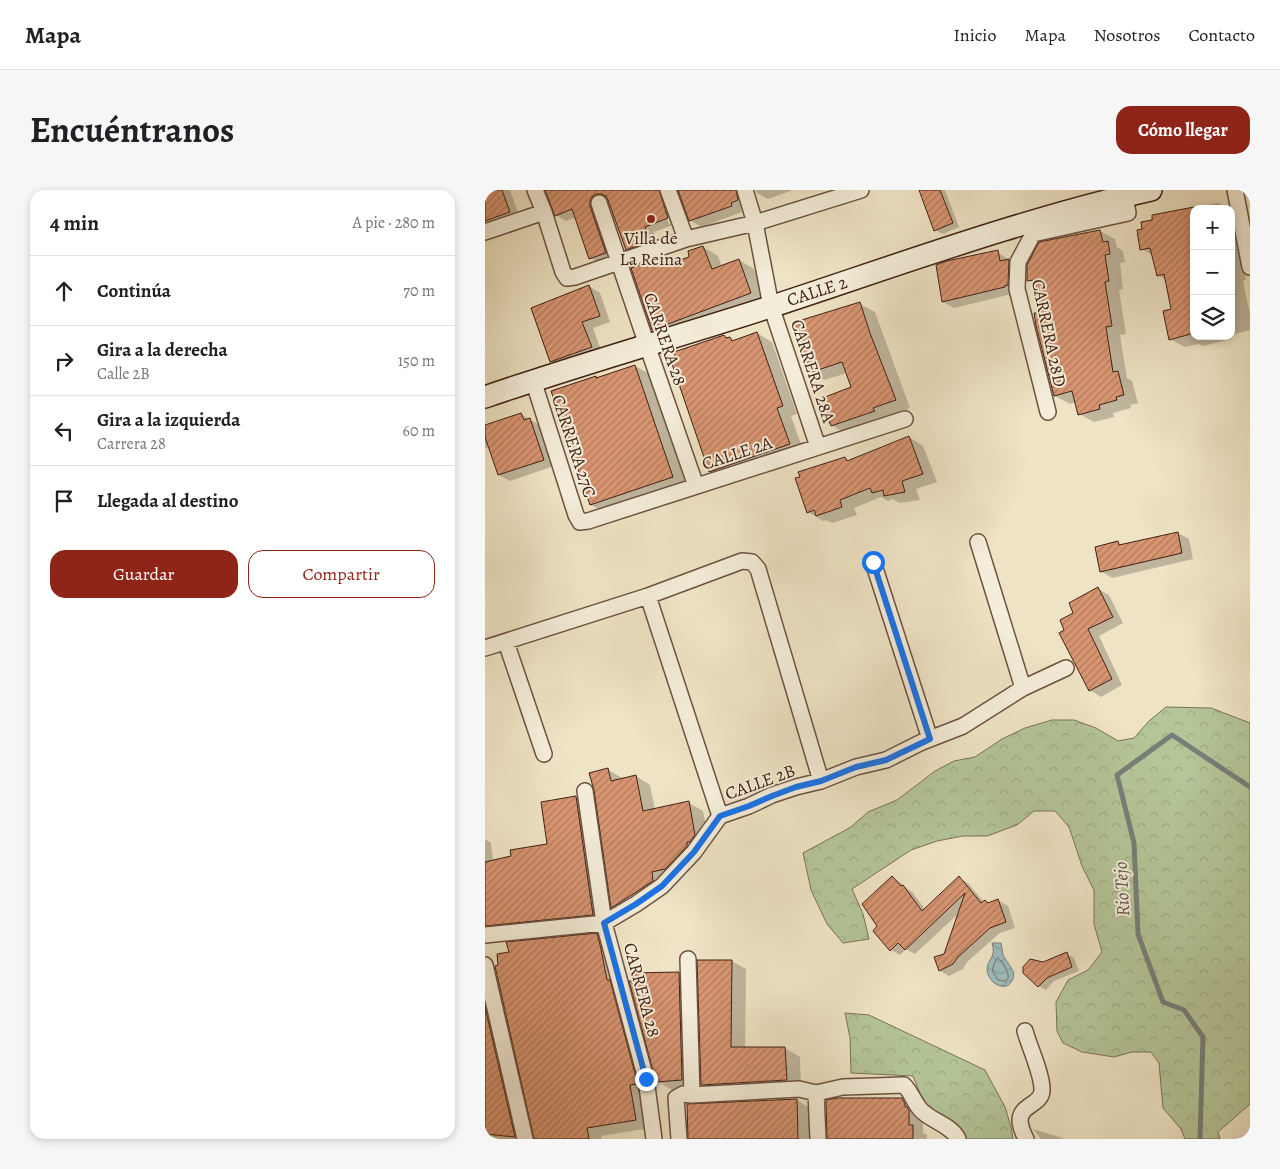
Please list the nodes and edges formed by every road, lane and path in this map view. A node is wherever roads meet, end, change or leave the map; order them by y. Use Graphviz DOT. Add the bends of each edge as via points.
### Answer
graph roads {
  1 [pos="535,190"];
  2 [pos="668,190"];
  3 [pos="745,190"];
  4 [pos="861,190"];
  5 [pos="1151,190"];
  6 [pos="1235,190"];
  7 [pos="599,203"];
  8 [pos="1114,204"];
  9 [pos="544,212"];
  10 [pos="755,224"];
  11 [pos="485,232"];
  12 [pos="686,240"];
  13 [pos="620,262"];
  14 [pos="1250,266"];
  15 [pos="771,306"];
  16 [pos="647,345"];
  17 [pos="533,380"];
  18 [pos="485,397"];
  19 [pos="1048,412"];
  20 [pos="905,419"];
  21 [pos="818,447"];
  22 [pos="696,486"];
  23 [pos="580,522"];
  24 [pos="978,542"];
  25 [pos="873,562"];
  26 [pos="649,596"];
  27 [pos="506,642"];
  28 [pos="485,648"];
  29 [pos="1065,668"];
  30 [pos="1023,688"];
  31 [pos="930,739"];
  32 [pos="544,754"];
  33 [pos="821,781"];
  34 [pos="585,792"];
  35 [pos="720,816"];
  36 [pos="604,923"];
  37 [pos="485,935"];
  38 [pos="689,959"];
  39 [pos="485,966"];
  40 [pos="1025,1031"];
  41 [pos="816,1093"];
  42 [pos="685,1095"];
  43 [pos="957,1137"];
  44 [pos="525,1139"];
  45 [pos="654,1139"];
  46 [pos="679,1139"];
  47 [pos="818,1139"];
  48 [pos="1026,1139"];
  1 -- 9 [label="street"];
  2 -- 12 [label="street"];
  3 -- 10 [label="street, CARRERA 28A"];
  4 -- 10 [label="street"];
  5 -- 8 [label="street, CALLE 2"];
  6 -- 14 [label="street"];
  7 -- 13 [label="street, CARRERA 28"];
  8 -- 15 [label="street, CALLE 2" via="961,243"];
  8 -- 19 [label="street, CARRERA 28D" via="1033,234 1018,262 1017,289"];
  9 -- 11 [label="street"];
  9 -- 13 [label="street" via="567,278"];
  10 -- 12 [label="street"];
  10 -- 15 [label="street, CARRERA 28A"];
  12 -- 13 [label="street"];
  13 -- 16 [label="street, CARRERA 28"];
  15 -- 16 [label="street, CALLE 2"];
  15 -- 21 [label="street, CARRERA 28A"];
  16 -- 17 [label="street, CALLE 2"];
  16 -- 22 [label="street, CARRERA 28"];
  17 -- 18 [label="street, CALLE 2"];
  17 -- 23 [label="street, CARRERA 27C"];
  20 -- 21 [label="street, CALLE 2A"];
  21 -- 22 [label="street, CALLE 2A"];
  22 -- 23 [label="street, CALLE 2A"];
  24 -- 30 [label="street"];
  25 -- 31 [label="street"];
  26 -- 27 [label="street"];
  26 -- 33 [label="street" via="742,561 752,562 758,569"];
  26 -- 35 [label="street"];
  27 -- 28 [label="street"];
  27 -- 32 [label="street"];
  29 -- 30 [label="street, CALLE 2B"];
  30 -- 31 [label="street, CALLE 2B" via="963,726"];
  31 -- 33 [label="street, CALLE 2B" via="886,760 856,767"];
  33 -- 35 [label="street, CALLE 2B" via="796,787"];
  34 -- 36 [label="street, CARRERA 28"];
  35 -- 36 [label="street, CALLE 2B" via="694,852 662,886"];
  36 -- 37 [label="street, CALLE 2B"];
  36 -- 45 [label="street, CARRERA 28" via="646,1079"];
  38 -- 42 [label="street"];
  39 -- 44 [label="street"];
  40 -- 48 [label="street" via="1043,1089 1037,1101 1022,1114 1021,1128"];
  41 -- 42 [label="street" via="799,1089"];
  41 -- 43 [label="street" via="843,1087 904,1085 920,1110"];
  41 -- 47 [label="street"];
  42 -- 46 [label="street" via="676,1098"];
}
